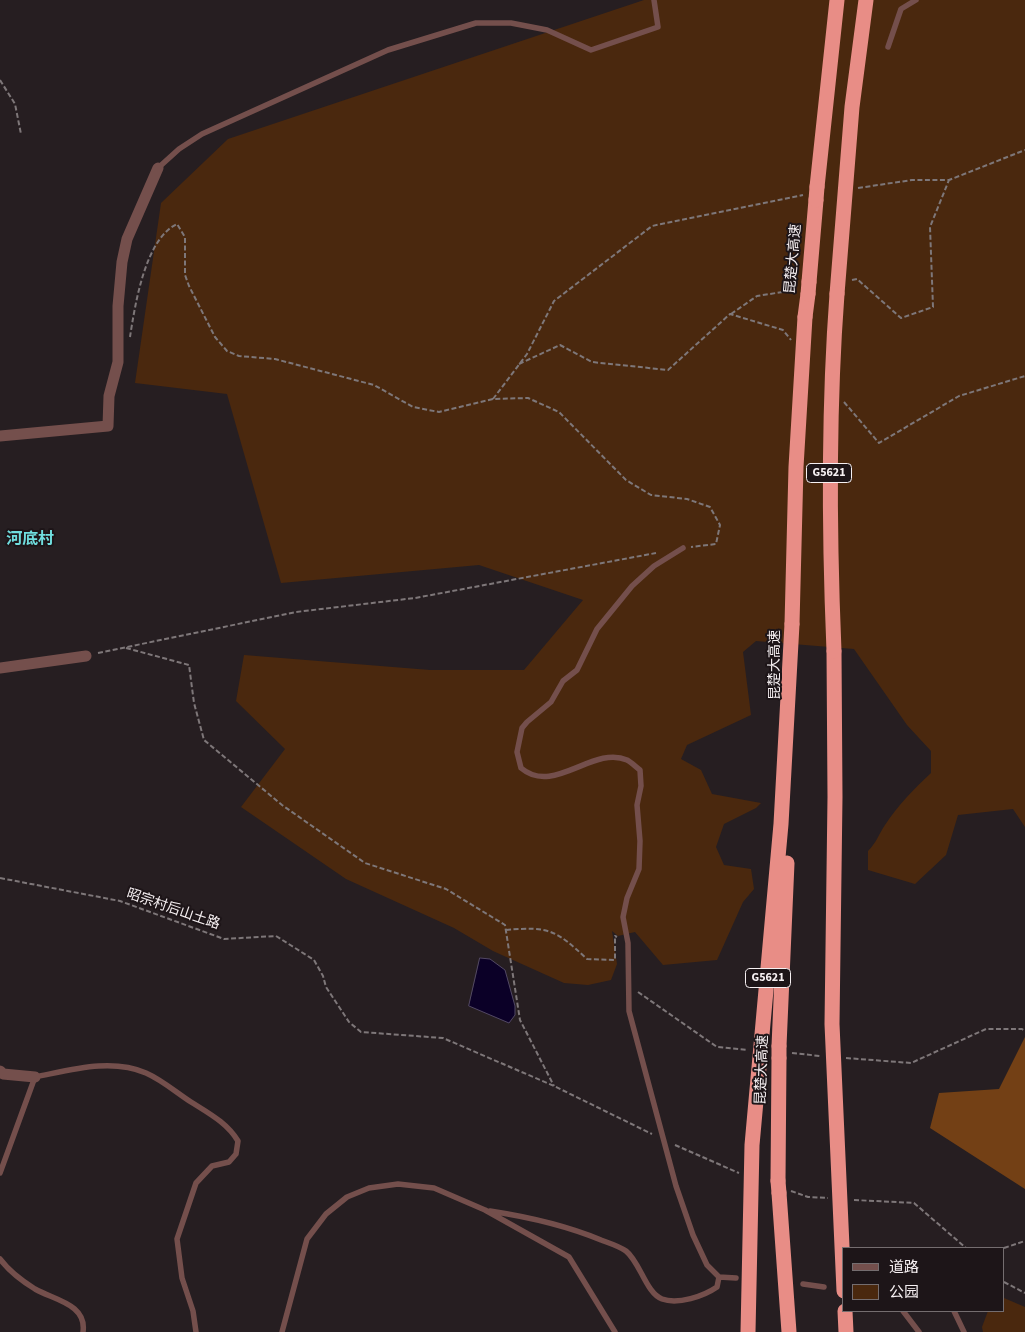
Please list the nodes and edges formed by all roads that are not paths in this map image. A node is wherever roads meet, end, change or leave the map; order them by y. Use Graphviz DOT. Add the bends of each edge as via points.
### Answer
graph roads {
  1 [pos="654,0"];
  2 [pos="837,0"];
  3 [pos="866,0"];
  4 [pos="916,0"];
  5 [pos="888,47"];
  6 [pos="158,168"];
  7 [pos="0,436"];
  8 [pos="683,548"];
  9 [pos="792,624"];
  10 [pos="86,656"];
  11 [pos="0,668"];
  12 [pos="0,1072"];
  13 [pos="35,1077"];
  14 [pos="0,1173"];
  15 [pos="485,1210"];
  16 [pos="842,1247"];
  17 [pos="0,1259"];
  18 [pos="719,1278"];
  19 [pos="736,1278"];
  20 [pos="803,1284"];
  21 [pos="824,1287"];
  22 [pos="845,1312"];
  23 [pos="904,1312"];
  24 [pos="954,1312"];
  25 [pos="83,1332"];
  26 [pos="196,1332"];
  27 [pos="282,1332"];
  28 [pos="615,1332"];
  29 [pos="748,1332"];
  30 [pos="789,1332"];
  31 [pos="846,1332"];
  32 [pos="919,1332"];
  33 [pos="964,1332"];
  1 -- 6 [label="lane" via="658,27 590,50 547,30 510,23 476,23 388,50 202,134"];
  2 -- 9 [label="highway, 昆楚大高速 / G5621, bridge" via="806,288 796,467"];
  3 -- 16 [label="highway, G5621, bridge" via="852,107 837,294 828,481 834,651 832,1024"];
  4 -- 5 [label="lane" via="901,9"];
  6 -- 7 [label="street" via="128,239 122,262 118,362 109,396 108,426"];
  8 -- 18 [label="lane" via="654,566 632,586 598,630 577,670 563,681 551,702 526,722 517,752 521,768 535,776 554,776 593,761 610,759 626,760 640,770 637,805 640,869 627,898 623,917 628,943 629,1011 676,1186 700,1252 707,1266"];
  9 -- 29 [label="highway, G5621" via="781,824 752,1145"];
  9 -- 30 [label="highway, 昆楚大高速 / G5621" via="792,742 781,1053 780,1188"];
  10 -- 11 [label="street"];
  12 -- 13 [label="street"];
  13 -- 14 [label="lane"];
  13 -- 26 [label="lane" via="82,1068 129,1067 147,1073 229,1127 238,1141 236,1154 229,1162 212,1166 196,1183 177,1239 182,1278"];
  15 -- 18 [label="lane" via="567,1227 625,1250 656,1296 664,1300 709,1293 717,1287"];
  15 -- 27 [label="lane" via="434,1188 398,1184 369,1188 346,1197 326,1214 307,1239"];
  15 -- 28 [label="lane" via="568,1257"];
  17 -- 25 [label="lane" via="36,1290 75,1309 84,1324"];
  18 -- 19 [label="lane"];
  20 -- 21 [label="lane"];
  22 -- 31 [label="highway"];
  23 -- 32 [label="lane"];
  24 -- 33 [label="lane"];
}
